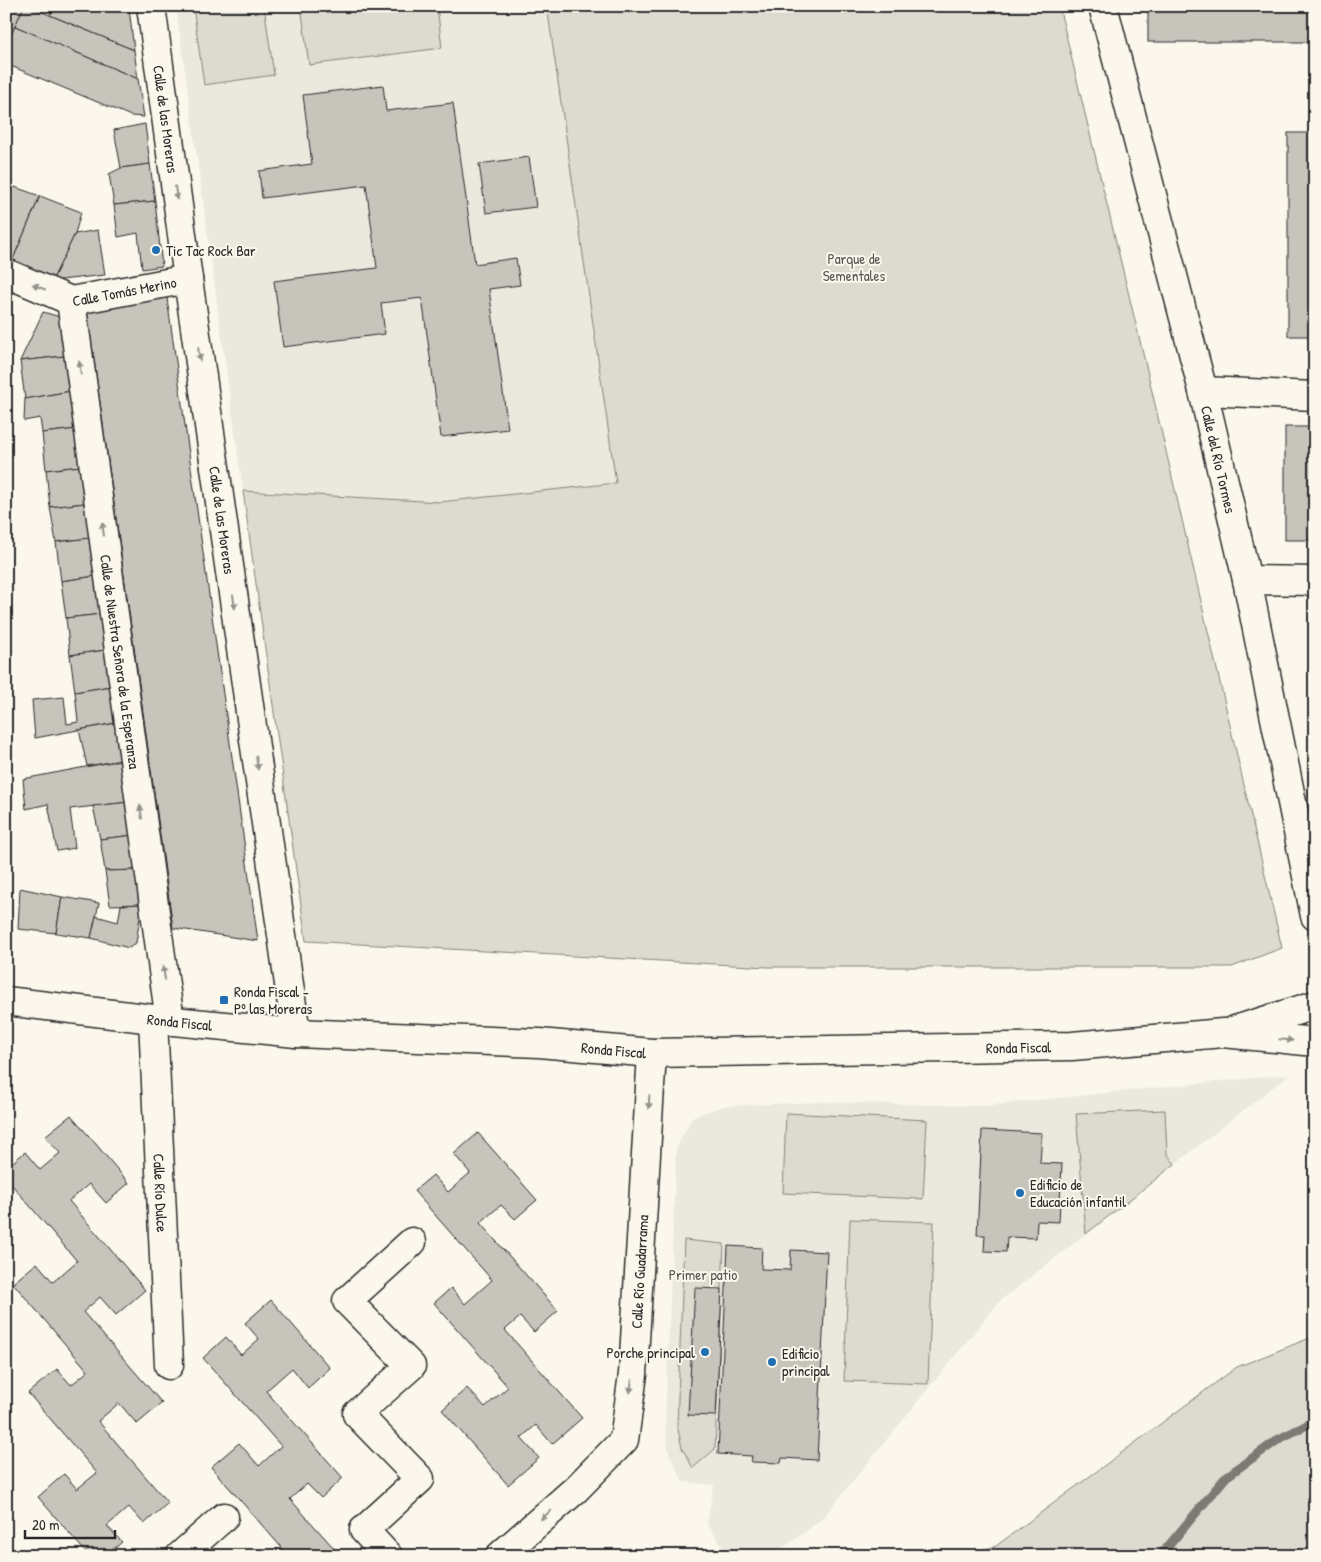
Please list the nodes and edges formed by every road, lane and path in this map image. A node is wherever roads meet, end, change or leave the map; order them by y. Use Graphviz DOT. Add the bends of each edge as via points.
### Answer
graph roads {
  1 [pos="151,6"];
  2 [pos="1103,6"];
  3 [pos="6,273"];
  4 [pos="188,278"];
  5 [pos="71,301"];
  6 [pos="1202,391"];
  7 [pos="1315,396"];
  8 [pos="1247,580"];
  9 [pos="1315,581"];
  10 [pos="1315,916"];
  11 [pos="6,1001"];
  12 [pos="1315,1005"];
  13 [pos="162,1020"];
  14 [pos="296,1033"];
  15 [pos="1223,1033"];
  16 [pos="1315,1042"];
  17 [pos="652,1053"];
  18 [pos="412,1242"];
  19 [pos="169,1365"];
  20 [pos="224,1517"];
  21 [pos="180,1556"];
  22 [pos="388,1556"];
  23 [pos="500,1556"];
  1 -- 4 [label="street, Calle de las Moreras, one-way"];
  2 -- 6 [label="street, Calle del Río Tormes"];
  5 -- 3 [label="street, Calle Tomás Merino, one-way"];
  4 -- 5 [label="street, Calle Tomás Merino"];
  4 -- 14 [label="street, Calle de las Moreras, one-way"];
  13 -- 5 [label="street, Calle de Nuestra Señora de la Esperanza, one-way"];
  6 -- 7 [label="street"];
  6 -- 8 [label="street, Calle del Río Tormes"];
  8 -- 9 [label="street"];
  8 -- 10 [label="street, Calle del Río Tormes"];
  11 -- 13 [label="street, Ronda Fiscal"];
  12 -- 15 [label="street, Ronda Fiscal"];
  13 -- 14 [label="street, Ronda Fiscal"];
  13 -- 19 [label="street, Calle Río Dulce"];
  14 -- 17 [label="street, Ronda Fiscal" via="539,1043"];
  15 -- 16 [label="street, Ronda Fiscal, one-way"];
  15 -- 17 [label="street, Ronda Fiscal" via="1072,1046"];
  17 -- 23 [label="street, Calle Río Guadarrama, one-way" via="633,1374 624,1440"];
  18 -- 22 [label="street" via="347,1301 411,1366 357,1414 420,1479 364,1530"];
  20 -- 21 [label="street"];
}
